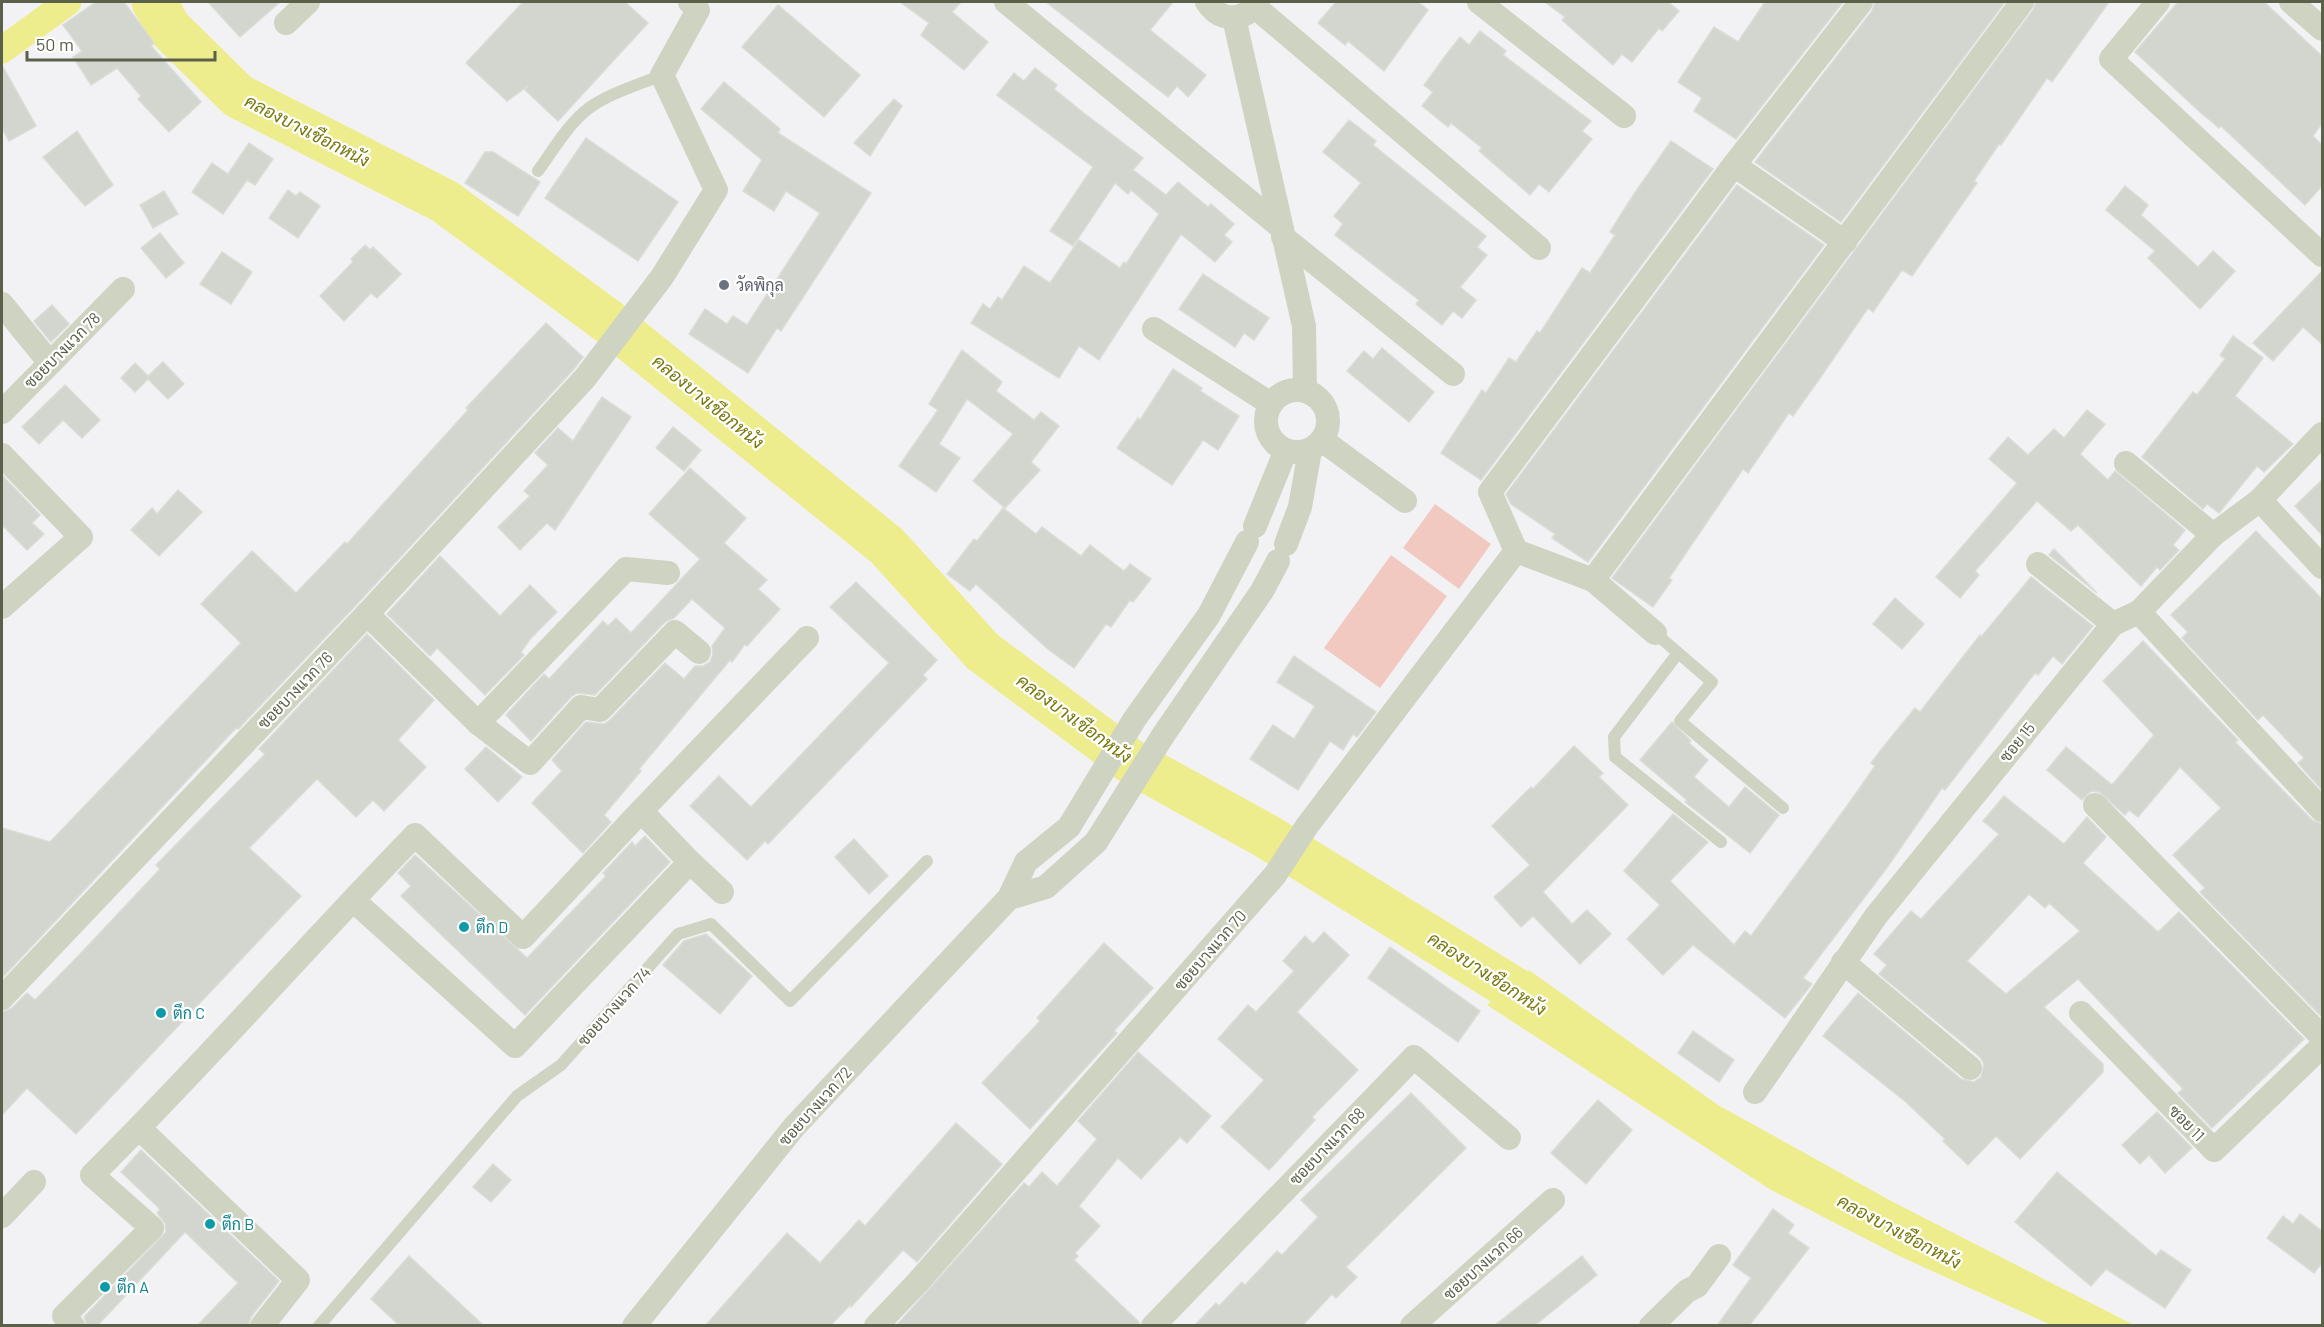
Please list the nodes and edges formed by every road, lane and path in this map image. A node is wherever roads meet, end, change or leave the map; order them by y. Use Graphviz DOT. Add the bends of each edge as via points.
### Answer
graph roads {
  1 [pos="690,2"];
  2 [pos="1006,2"];
  3 [pos="1207,2"];
  4 [pos="1479,2"];
  5 [pos="1861,2"];
  6 [pos="2022,2"];
  7 [pos="2158,2"];
  8 [pos="2291,2"];
  9 [pos="1248,8"];
  10 [pos="2322,29"];
  11 [pos="662,75"];
  12 [pos="1624,116"];
  13 [pos="1734,165"];
  14 [pos="538,171"];
  15 [pos="1282,232"];
  16 [pos="1845,242"];
  17 [pos="1539,248"];
  18 [pos="2322,255"];
  19 [pos="123,289"];
  20 [pos="2,304"];
  21 [pos="1154,329"];
  22 [pos="50,363"];
  23 [pos="1453,374"];
  24 [pos="1305,391"];
  25 [pos="1271,404"];
  26 [pos="2,411"];
  27 [pos="2322,434"];
  28 [pos="1316,445"];
  29 [pos="1286,450"];
  30 [pos="2,455"];
  31 [pos="2126,463"];
  32 [pos="2260,500"];
  33 [pos="1405,501"];
  34 [pos="2213,535"];
  35 [pos="1516,551"];
  36 [pos="2038,564"];
  37 [pos="2322,567"];
  38 [pos="668,573"];
  39 [pos="1593,580"];
  40 [pos="2,607"];
  41 [pos="2139,612"];
  42 [pos="367,614"];
  43 [pos="2113,624"];
  44 [pos="1655,633"];
  45 [pos="807,638"];
  46 [pos="699,652"];
  47 [pos="1678,653"];
  48 [pos="478,723"];
  49 [pos="2316,803"];
  50 [pos="2095,805"];
  51 [pos="1783,808"];
  52 [pos="641,811"];
  53 [pos="1721,842"];
  54 [pos="927,861"];
  55 [pos="690,862"];
  56 [pos="715,885"];
  57 [pos="1009,898"];
  58 [pos="353,900"];
  59 [pos="1843,962"];
  60 [pos="2,998"];
  61 [pos="2081,1013"];
  62 [pos="2322,1037"];
  63 [pos="2322,1046"];
  64 [pos="1970,1068"];
  65 [pos="1755,1092"];
  66 [pos="139,1128"];
  67 [pos="1509,1137"];
  68 [pos="34,1182"];
  69 [pos="1553,1200"];
  70 [pos="2,1216"];
  71 [pos="1719,1256"];
  72 [pos="73,1326"];
  73 [pos="262,1326"];
  74 [pos="319,1326"];
  75 [pos="634,1326"];
  76 [pos="876,1326"];
  77 [pos="1153,1326"];
  78 [pos="1412,1326"];
  79 [pos="1651,1326"];
  1 -- 11 [label="street" via="698,10"];
  2 -- 15 [label="street"];
  3 -- 9 [label="street" via="1218,14"];
  4 -- 12 [label="street"];
  5 -- 13 [label="street"];
  6 -- 16 [label="street"];
  7 -- 18 [label="street" via="2111,59"];
  8 -- 10 [label="street"];
  9 -- 15 [label="street"];
  9 -- 17 [label="street"];
  11 -- 14 [label="lane" via="587,110 568,128"];
  11 -- 42 [label="street, ซอยบางแวก 76" via="716,190 662,277 585,378"];
  13 -- 16 [label="street"];
  13 -- 35 [label="street" via="1490,492"];
  15 -- 23 [label="street"];
  15 -- 24 [label="street" via="1304,326"];
  16 -- 39 [label="street"];
  19 -- 22 [label="street, ซอยบางแวก 78"];
  20 -- 22 [label="street"];
  21 -- 25 [label="street"];
  22 -- 26 [label="street, ซอยบางแวก 78"];
  24 -- 25 [label="street" via="1282,393"];
  24 -- 28 [label="street" via="1320,399 1326,408 1328,427"];
  25 -- 29 [label="street" via="1265,419 1267,430 1272,440"];
  27 -- 32 [label="street, ซอย 15"];
  28 -- 29 [label="street" via="1300,453"];
  28 -- 33 [label="street"];
  28 -- 57 [label="street" via="1300,507 1282,552 1237,630 1164,734 1096,842 1046,887"];
  29 -- 57 [label="street" via="1251,534 1209,615 1134,720 1069,827 1026,862"];
  30 -- 40 [label="street" via="81,537"];
  31 -- 34 [label="street"];
  32 -- 34 [label="street, ซอย 15"];
  32 -- 37 [label="street"];
  34 -- 41 [label="street, ซอย 15"];
  35 -- 39 [label="street"];
  35 -- 76 [label="street, ซอยบางแวก 70" via="1307,826 1275,875"];
  36 -- 43 [label="street"];
  38 -- 48 [label="street" via="626,569"];
  39 -- 44 [label="street"];
  41 -- 43 [label="street, ซอย 15"];
  41 -- 49 [label="street"];
  42 -- 48 [label="street"];
  42 -- 60 [label="street, ซอยบางแวก 76"];
  43 -- 59 [label="street, ซอย 15"];
  44 -- 47 [label="lane"];
  45 -- 52 [label="street"];
  46 -- 48 [label="street" via="675,632 600,710 581,707 530,764"];
  47 -- 51 [label="lane" via="1712,681 1680,721"];
  47 -- 53 [label="lane" via="1614,737 1615,757"];
  50 -- 62 [label="street"];
  52 -- 55 [label="street"];
  52 -- 58 [label="street" via="523,937 415,835"];
  54 -- 74 [label="lane, ซอยบางแวก 74" via="790,1001 711,924 678,934 561,1065 517,1096"];
  55 -- 56 [label="street"];
  55 -- 58 [label="street" via="515,1046"];
  57 -- 75 [label="street, ซอยบางแวก 72" via="794,1127"];
  58 -- 66 [label="street"];
  59 -- 64 [label="street"];
  59 -- 65 [label="street, ซอย 15"];
  61 -- 63 [label="street, ซอย 11" via="2214,1150"];
  66 -- 72 [label="street" via="92,1174 152,1228 64,1316"];
  66 -- 73 [label="street" via="298,1280"];
  67 -- 77 [label="street, ซอยบางแวก 68" via="1414,1057"];
  68 -- 70 [label="street"];
  69 -- 78 [label="street, ซอยบางแวก 66"];
  71 -- 79 [label="street" via="1697,1286"];
}
